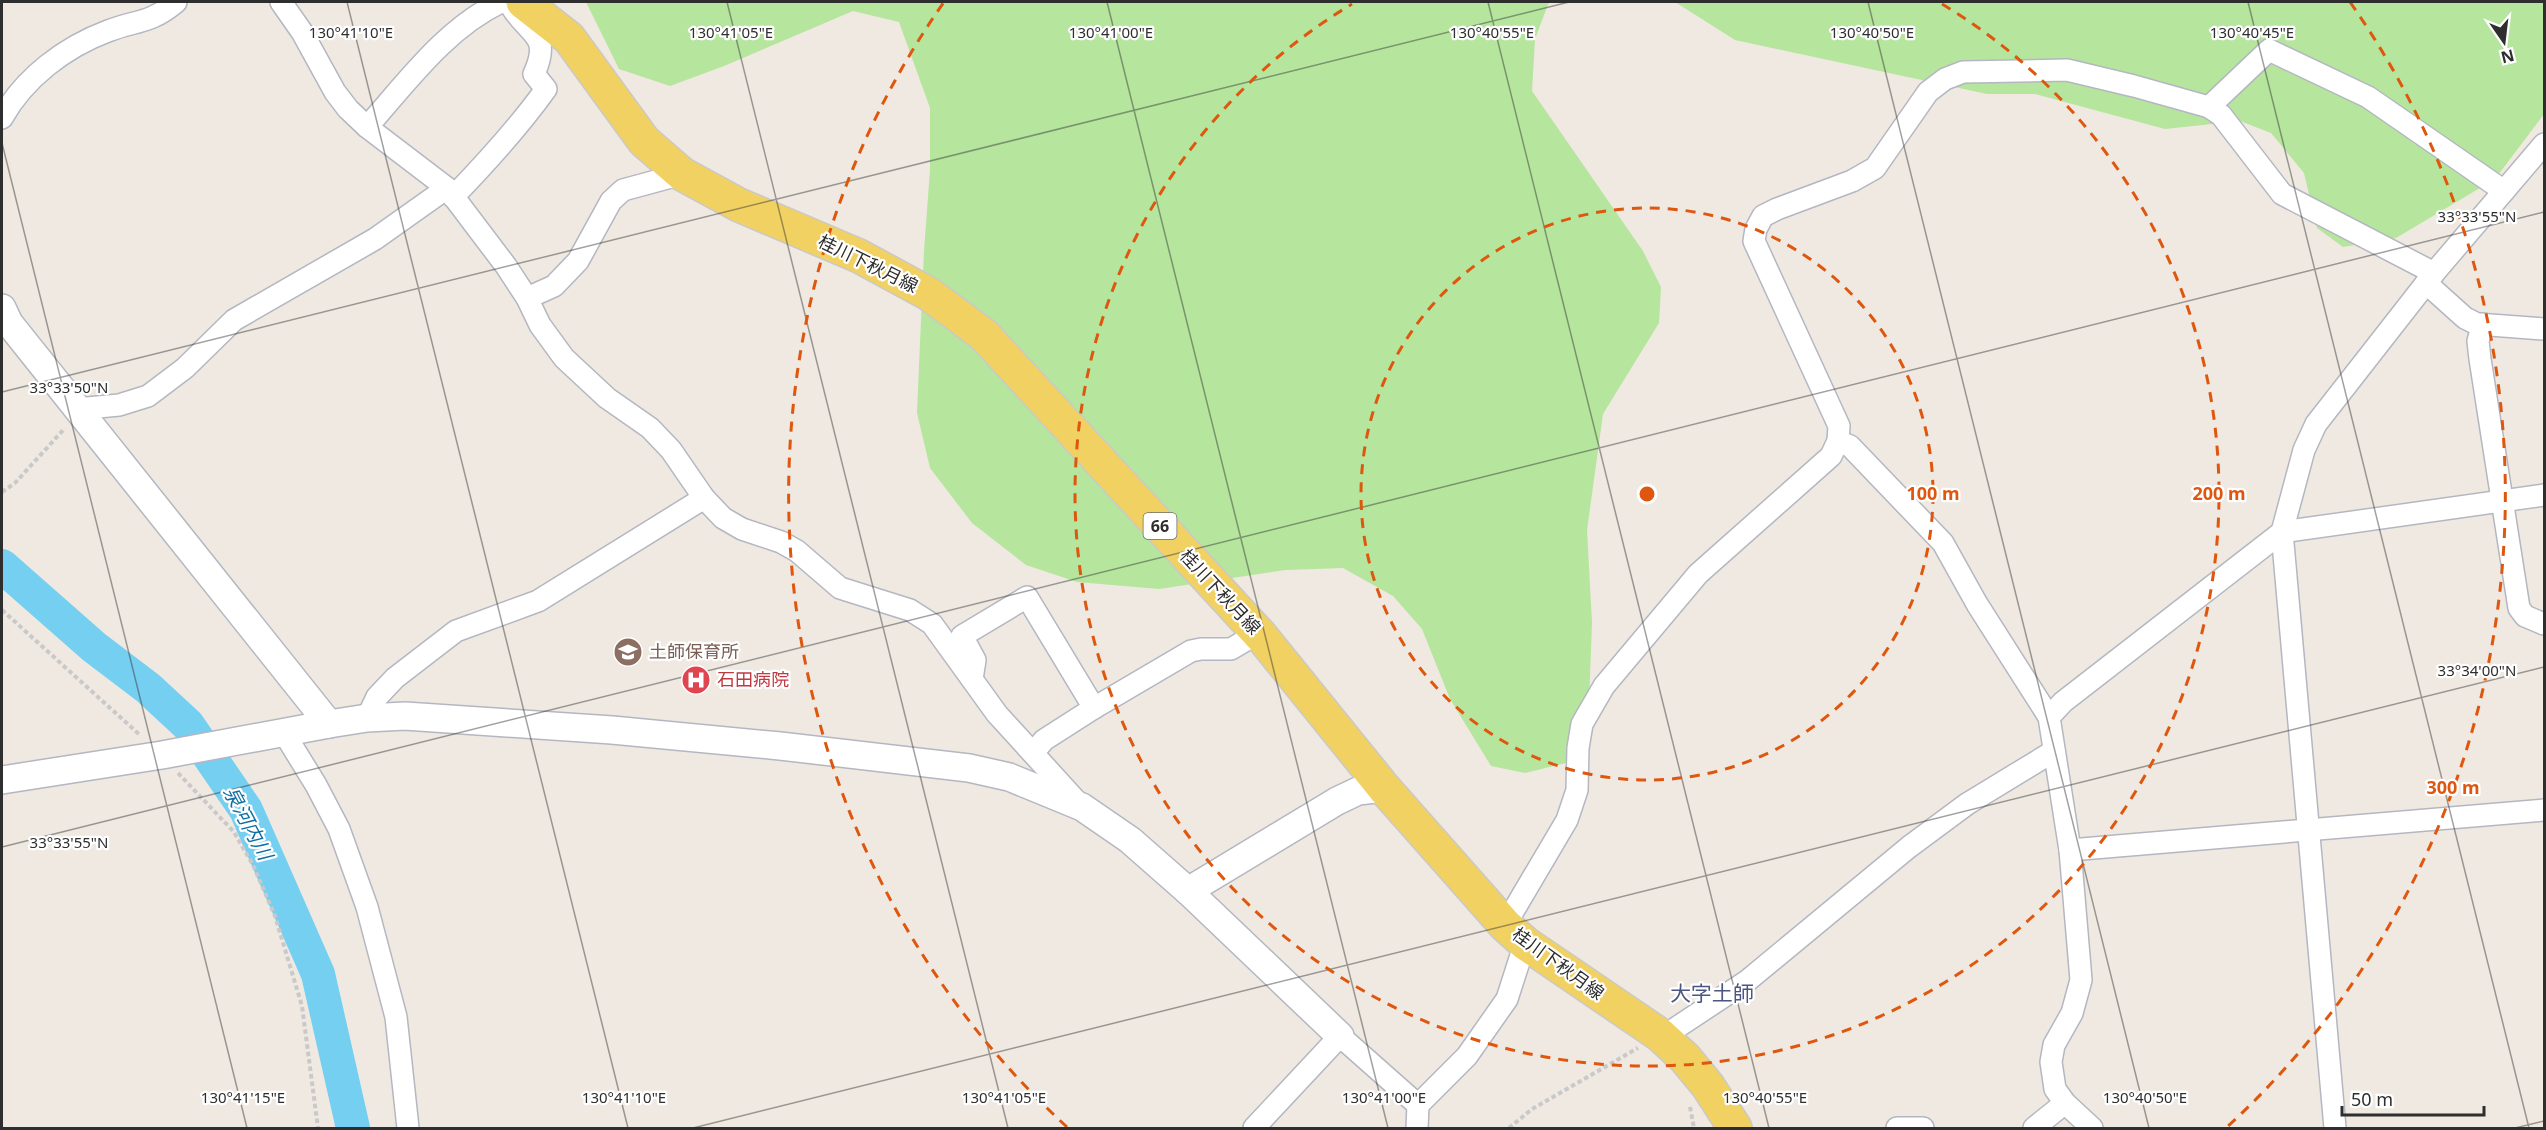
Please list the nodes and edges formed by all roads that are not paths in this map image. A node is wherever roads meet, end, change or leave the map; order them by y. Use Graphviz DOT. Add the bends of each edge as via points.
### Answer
graph roads {
  1 [pos="176,2"];
  2 [pos="281,2"];
  3 [pos="501,2"];
  4 [pos="509,2"];
  5 [pos="523,2"];
  6 [pos="2209,107"];
  7 [pos="2,118"];
  8 [pos="367,127"];
  9 [pos="2544,144"];
  10 [pos="682,174"];
  11 [pos="2504,191"];
  12 [pos="450,193"];
  13 [pos="2430,278"];
  14 [pos="526,298"];
  15 [pos="2,308"];
  16 [pos="2483,324"];
  17 [pos="2544,329"];
  18 [pos="77,409"];
  19 [pos="1838,441"];
  20 [pos="2544,495"];
  21 [pos="704,498"];
  22 [pos="2504,501"];
  23 [pos="2282,532"];
  24 [pos="2544,624"];
  25 [pos="1258,633"];
  26 [pos="972,679"];
  27 [pos="1094,708"];
  28 [pos="2049,717"];
  29 [pos="367,718"];
  30 [pos="328,724"];
  31 [pos="284,733"];
  32 [pos="2054,751"];
  33 [pos="1033,753"];
  34 [pos="2,780"];
  35 [pos="1384,788"];
  36 [pos="1082,807"];
  37 [pos="2544,810"];
  38 [pos="2309,831"];
  39 [pos="2070,850"];
  40 [pos="1188,891"];
  41 [pos="1515,934"];
  42 [pos="1340,1036"];
  43 [pos="1662,1037"];
  44 [pos="2065,1103"];
  45 [pos="1418,1105"];
  46 [pos="408,1128"];
  47 [pos="1254,1128"];
  48 [pos="1417,1128"];
  49 [pos="1736,1128"];
  50 [pos="1897,1128"];
  51 [pos="1923,1128"];
  52 [pos="2034,1128"];
  53 [pos="2092,1128"];
  54 [pos="2335,1128"];
  1 -- 7 [label="street" via="153,19 109,30 68,50 34,77"];
  2 -- 8 [label="street" via="335,92"];
  3 -- 8 [label="street" via="482,10 449,37"];
  4 -- 12 [label="street" via="541,46 534,74 546,89 483,166"];
  5 -- 10 [label="main road, 桂川下秋月線 / 66" via="569,38 644,141"];
  6 -- 11 [label="street" via="2269,50 2368,98"];
  6 -- 13 [label="street" via="2221,115 2282,194"];
  6 -- 19 [label="street" via="2067,70 1963,72 1945,79 1928,93 1875,168 1763,216 1754,241 1839,426"];
  8 -- 12 [label="street"];
  9 -- 11 [label="street"];
  10 -- 14 [label="street" via="623,190 611,201 578,261 554,286"];
  10 -- 25 [label="main road, 桂川下秋月線 / 66" via="739,205 859,256 929,294 984,335"];
  11 -- 13 [label="street"];
  12 -- 14 [label="street"];
  12 -- 18 [label="street" via="234,320 185,368 148,396 119,405"];
  13 -- 16 [label="street" via="2464,318"];
  13 -- 23 [label="street" via="2316,424 2304,450"];
  14 -- 21 [label="street" via="540,326 564,358 607,398 650,428 671,450"];
  15 -- 18 [label="street" via="9,323"];
  16 -- 17 [label="street"];
  16 -- 22 [label="street" via="2478,341 2480,359"];
  18 -- 30 [label="street"];
  19 -- 28 [label="street" via="1850,446 1943,543"];
  19 -- 41 [label="street" via="1831,456 1698,573 1604,687 1582,724 1577,790 1567,820"];
  20 -- 22 [label="street"];
  21 -- 26 [label="street" via="723,518 742,529 797,551 840,588 910,610 932,624"];
  21 -- 29 [label="street" via="538,601 456,631 394,678 377,697"];
  22 -- 23 [label="street"];
  22 -- 24 [label="street" via="2519,608 2525,616"];
  23 -- 28 [label="street" via="2063,702"];
  23 -- 38 [label="street"];
  25 -- 27 [label="street" via="1231,649 1191,651"];
  25 -- 35 [label="main road, 桂川下秋月線 / 66"];
  26 -- 27 [label="street" via="975,660 962,636 1027,597"];
  26 -- 33 [label="street"];
  27 -- 33 [label="street" via="1044,740"];
  28 -- 32 [label="street"];
  29 -- 30 [label="street"];
  29 -- 36 [label="street" via="405,716 612,730 969,768 1009,777"];
  30 -- 31 [label="street"];
  31 -- 34 [label="street"];
  31 -- 46 [label="street" via="339,829 367,907 396,1017"];
  32 -- 39 [label="street"];
  32 -- 43 [label="street" via="1967,804 1747,981"];
  33 -- 36 [label="street"];
  35 -- 40 [label="street" via="1358,791 1337,801"];
  35 -- 41 [label="main road, 桂川下秋月線 / 66"];
  36 -- 40 [label="street" via="1130,840"];
  37 -- 38 [label="street"];
  38 -- 39 [label="street"];
  38 -- 54 [label="street"];
  39 -- 44 [label="street" via="2080,980 2072,1013 2054,1045 2051,1062 2055,1089"];
  40 -- 42 [label="street"];
  41 -- 43 [label="main road, 桂川下秋月線 / 66"];
  41 -- 45 [label="street" via="1507,999 1467,1056"];
  42 -- 45 [label="street"];
  42 -- 47 [label="street"];
  43 -- 49 [label="main road, 桂川下秋月線 / 66" via="1708,1086"];
  44 -- 52 [label="street"];
  44 -- 53 [label="street"];
  45 -- 48 [label="street"];
  50 -- 51 [label="street"];
}
